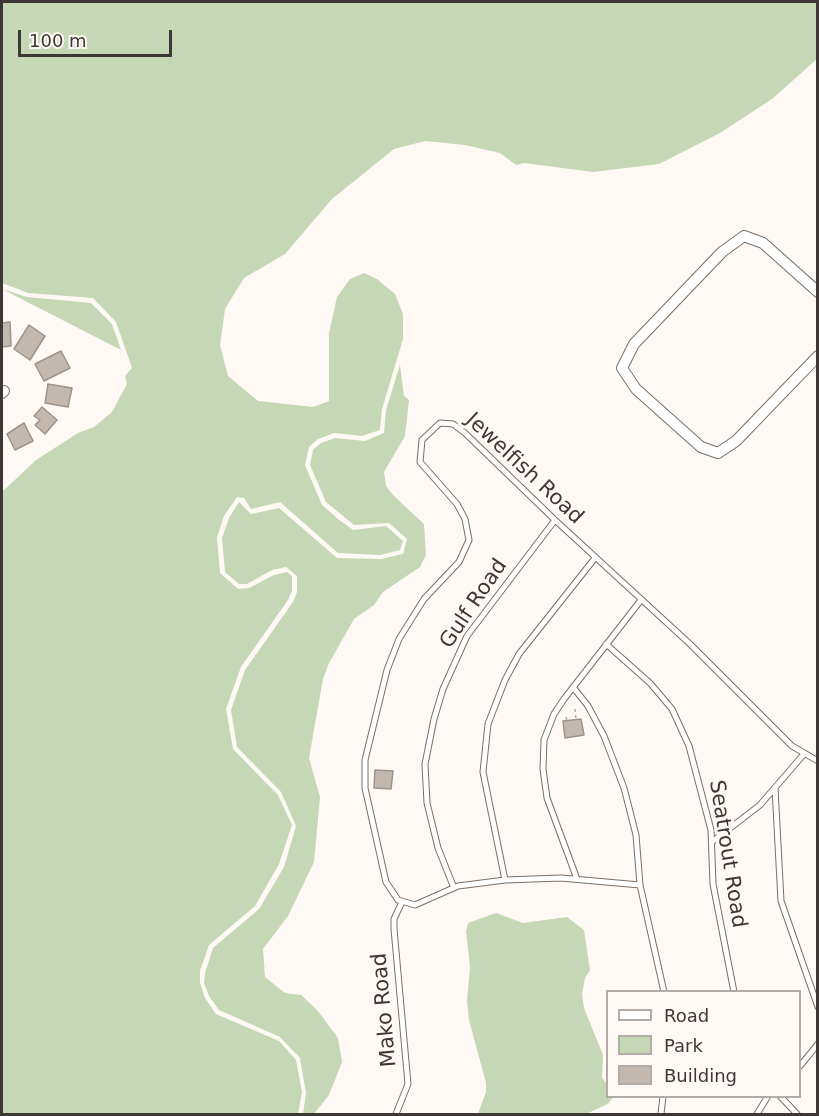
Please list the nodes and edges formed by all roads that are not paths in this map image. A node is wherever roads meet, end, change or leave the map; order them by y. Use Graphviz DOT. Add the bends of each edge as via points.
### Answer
graph roads {
  1 [pos="818,292"];
  2 [pos="818,356"];
  3 [pos="555,520"];
  4 [pos="595,558"];
  5 [pos="641,600"];
  6 [pos="606,644"];
  7 [pos="573,687"];
  8 [pos="804,754"];
  9 [pos="818,761"];
  10 [pos="774,788"];
  11 [pos="712,842"];
  12 [pos="577,879"];
  13 [pos="505,880"];
  14 [pos="640,885"];
  15 [pos="454,888"];
  16 [pos="402,902"];
  17 [pos="664,990"];
  18 [pos="734,990"];
  19 [pos="818,1006"];
  20 [pos="818,1044"];
  21 [pos="801,1065"];
  22 [pos="663,1098"];
  23 [pos="767,1098"];
  24 [pos="782,1098"];
  25 [pos="396,1114"];
  26 [pos="661,1114"];
  27 [pos="757,1114"];
  28 [pos="797,1114"];
  1 -- 2 [label="street" via="763,243 744,236 722,252 634,344 622,368 636,389 693,440 718,453 736,441"];
  3 -- 4 [label="lane, Jewelfish Road"];
  3 -- 15 [label="lane, Gulf Road" via="467,636 434,719 425,764 427,803 438,848"];
  3 -- 16 [label="lane, Jewelfish Road" via="453,424 440,423 422,440 420,462 457,504 465,519 468,540 459,562 424,598 399,639 387,670 365,760 364,788 386,882"];
  4 -- 5 [label="lane, Jewelfish Road"];
  4 -- 13 [label="lane" via="519,654 488,724 483,772"];
  5 -- 6 [label="lane"];
  5 -- 8 [label="lane, Jewelfish Road"];
  6 -- 7 [label="lane"];
  6 -- 11 [label="lane, Seatrout Road" via="650,683 672,709 696,765"];
  7 -- 12 [label="lane" via="547,728 543,769 550,813"];
  7 -- 14 [label="lane" via="588,706 621,778 636,835"];
  8 -- 9 [label="lane, Jewelfish Road"];
  8 -- 10 [label="lane"];
  10 -- 11 [label="lane" via="752,812"];
  10 -- 19 [label="lane" via="782,901"];
  11 -- 18 [label="lane, Seatrout Road" via="713,884"];
  12 -- 13 [label="lane"];
  12 -- 14 [label="lane"];
  13 -- 15 [label="lane"];
  14 -- 17 [label="lane"];
  15 -- 16 [label="lane" via="415,905"];
  16 -- 25 [label="lane, Mako Road" via="394,929 408,1084"];
  20 -- 21 [label="lane"];
  22 -- 26 [label="lane"];
  23 -- 27 [label="lane"];
  24 -- 28 [label="lane"];
}
